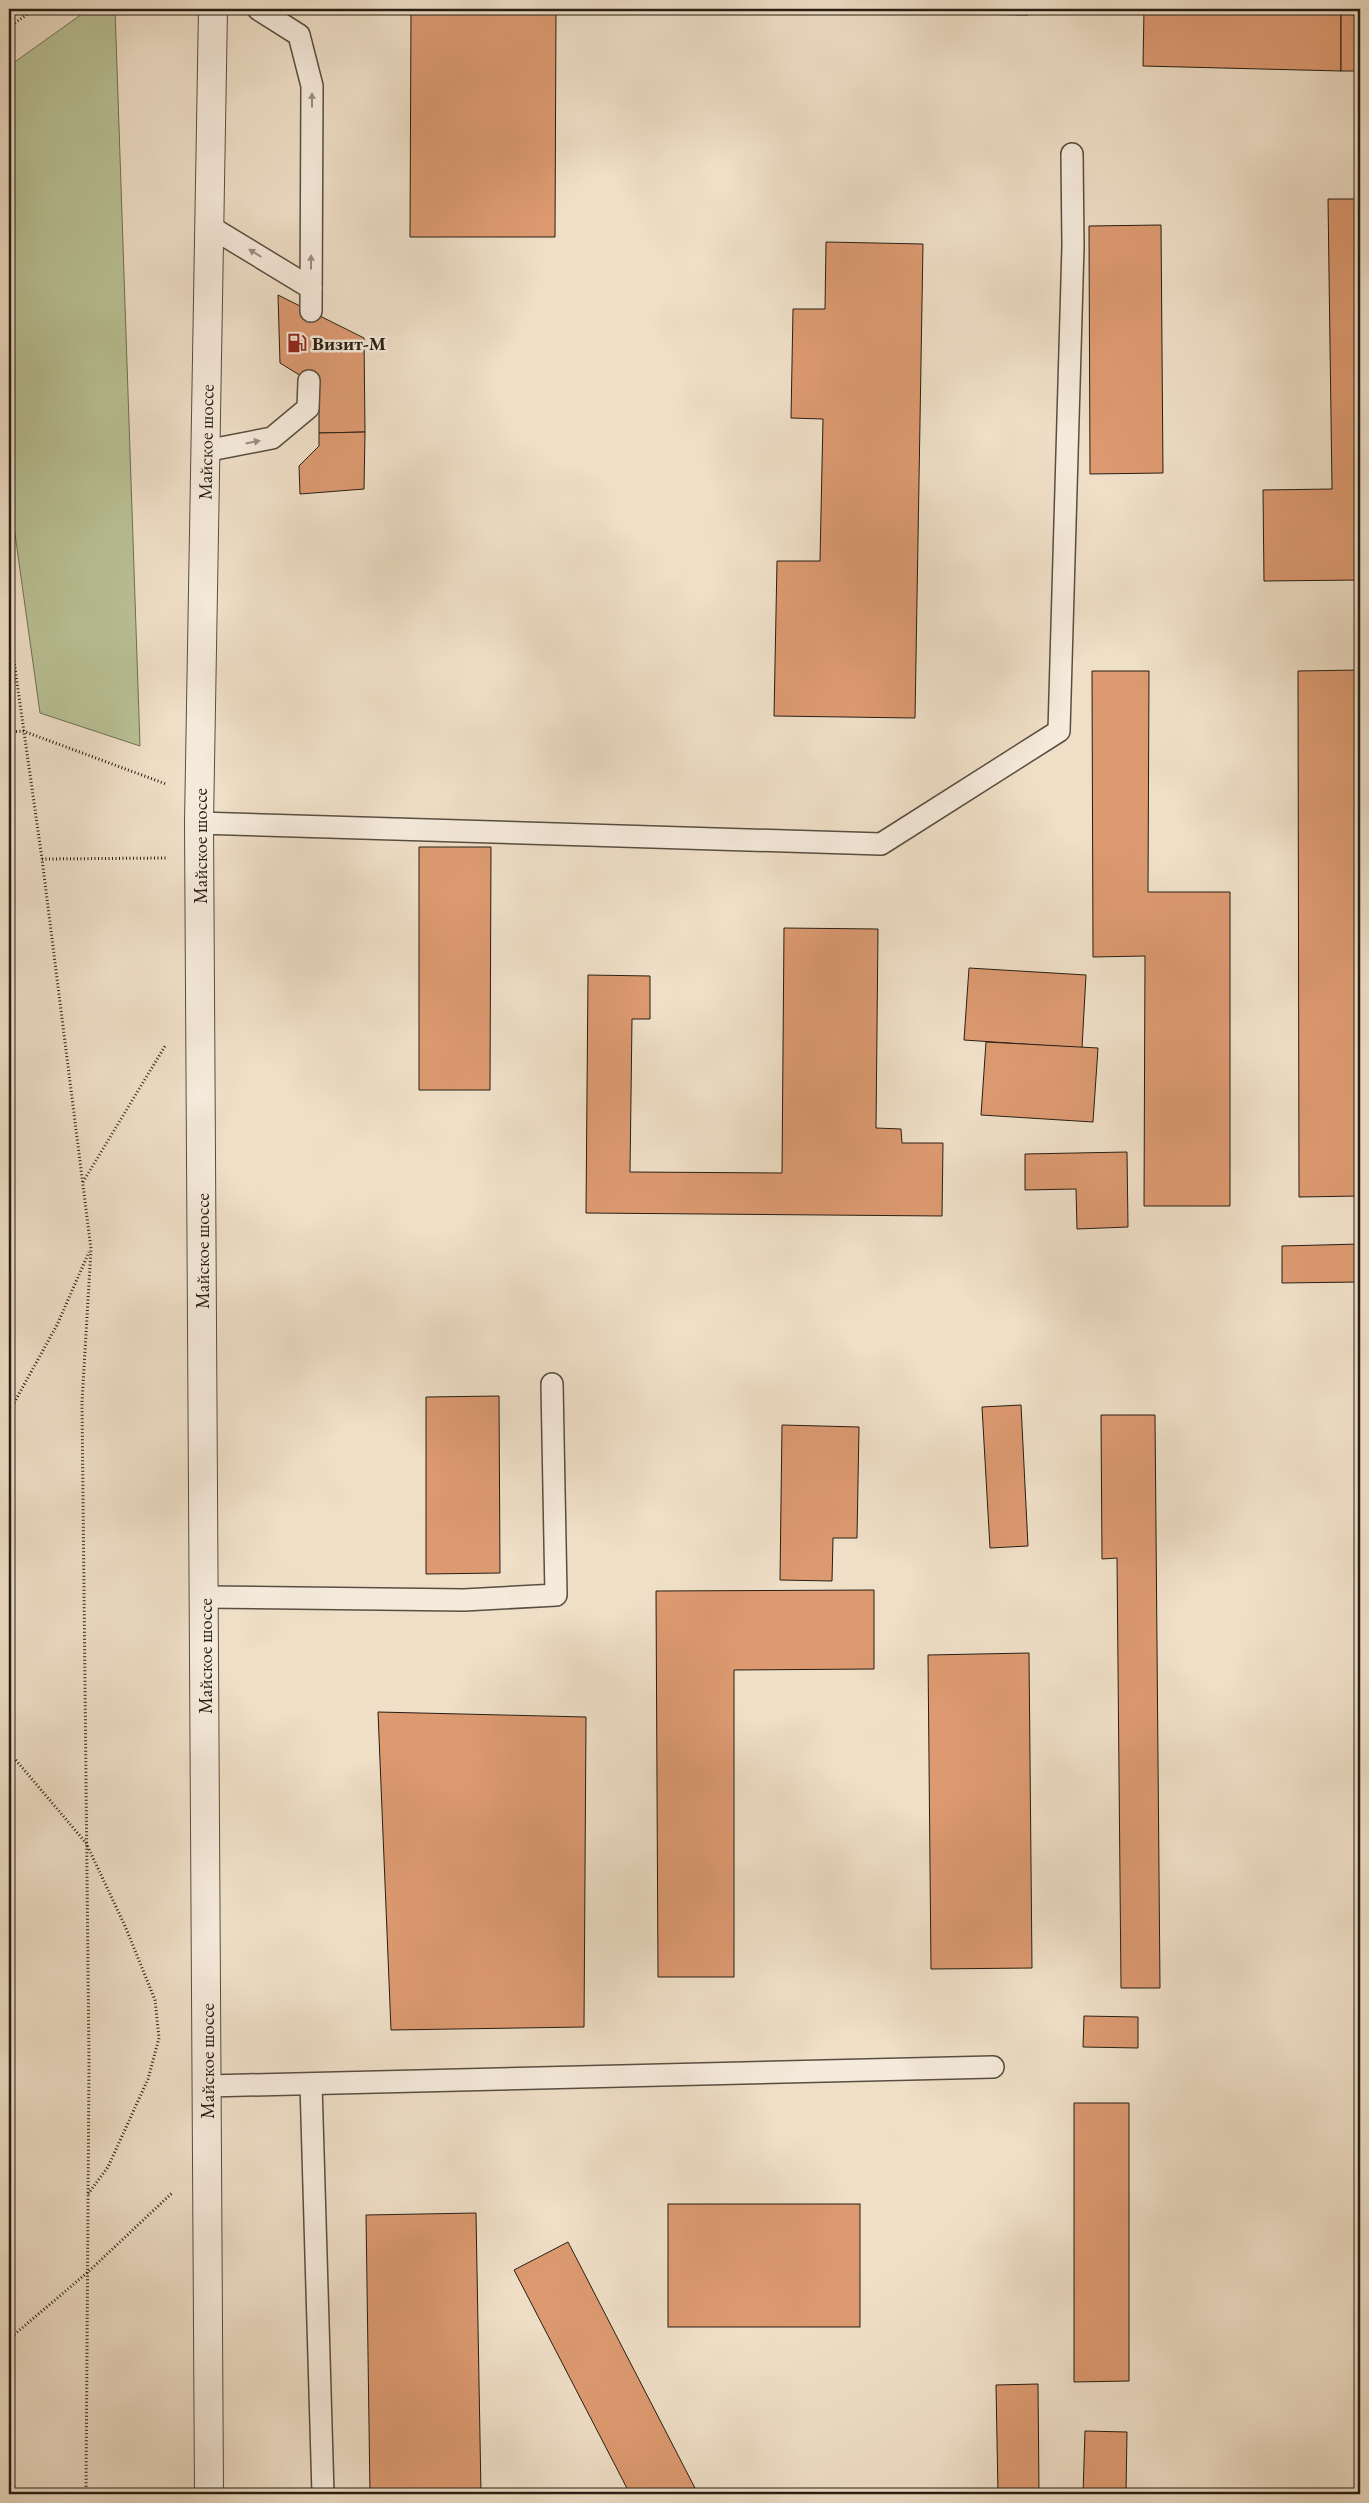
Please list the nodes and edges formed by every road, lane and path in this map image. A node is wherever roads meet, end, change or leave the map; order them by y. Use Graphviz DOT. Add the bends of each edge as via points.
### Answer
graph roads {
  1 [pos="35,9"];
  2 [pos="214,9"];
  3 [pos="258,9"];
  4 [pos="9,27"];
  5 [pos="1072,154"];
  6 [pos="210,226"];
  7 [pos="311,288"];
  8 [pos="311,311"];
  9 [pos="309,381"];
  10 [pos="205,451"];
  11 [pos="9,626"];
  12 [pos="23,731"];
  13 [pos="9,732"];
  14 [pos="169,785"];
  15 [pos="199,823"];
  16 [pos="170,858"];
  17 [pos="42,859"];
  18 [pos="170,1038"];
  19 [pos="82,1183"];
  20 [pos="90,1249"];
  21 [pos="552,1384"];
  22 [pos="9,1412"];
  23 [pos="205,1597"];
  24 [pos="9,1752"];
  25 [pos="86,1843"];
  26 [pos="993,2067"];
  27 [pos="311,2084"];
  28 [pos="208,2086"];
  29 [pos="206,2162"];
  30 [pos="88,2194"];
  31 [pos="88,2272"];
  32 [pos="9,2340"];
  33 [pos="9,2493"];
  34 [pos="56,2494"];
  35 [pos="86,2494"];
  36 [pos="209,2494"];
  37 [pos="323,2494"];
  1 -- 4 [label="path"];
  2 -- 6 [label="street, Майское шоссе"];
  7 -- 3 [label="lane, one-way" via="312,86 299,35"];
  5 -- 15 [label="lane" via="1073,246 1059,731 881,844"];
  7 -- 6 [label="lane, one-way"];
  6 -- 10 [label="street, Майское шоссе"];
  7 -- 8 [label="lane"];
  10 -- 9 [label="lane, one-way" via="272,438 308,408"];
  10 -- 15 [label="street, Майское шоссе"];
  11 -- 12 [label="path"];
  12 -- 13 [label="path"];
  12 -- 14 [label="path"];
  12 -- 17 [label="path"];
  15 -- 23 [label="street, Майское шоссе"];
  16 -- 17 [label="path"];
  17 -- 19 [label="path"];
  18 -- 19 [label="path"];
  19 -- 20 [label="path"];
  20 -- 22 [label="path" via="57,1325"];
  20 -- 25 [label="path" via="82,1402"];
  21 -- 23 [label="lane" via="556,1595 464,1600"];
  23 -- 28 [label="street, Майское шоссе"];
  24 -- 25 [label="path"];
  25 -- 30 [label="path"];
  25 -- 30 [label="path" via="155,2000 159,2038 148,2079 124,2132 108,2167"];
  26 -- 27 [label="lane"];
  27 -- 28 [label="lane"];
  27 -- 37 [label="lane"];
  28 -- 29 [label="street, Майское шоссе"];
  29 -- 31 [label="path"];
  29 -- 36 [label="street, Майское шоссе"];
  30 -- 31 [label="path"];
  31 -- 32 [label="path"];
  31 -- 35 [label="path"];
  33 -- 34 [label="path"];
}
